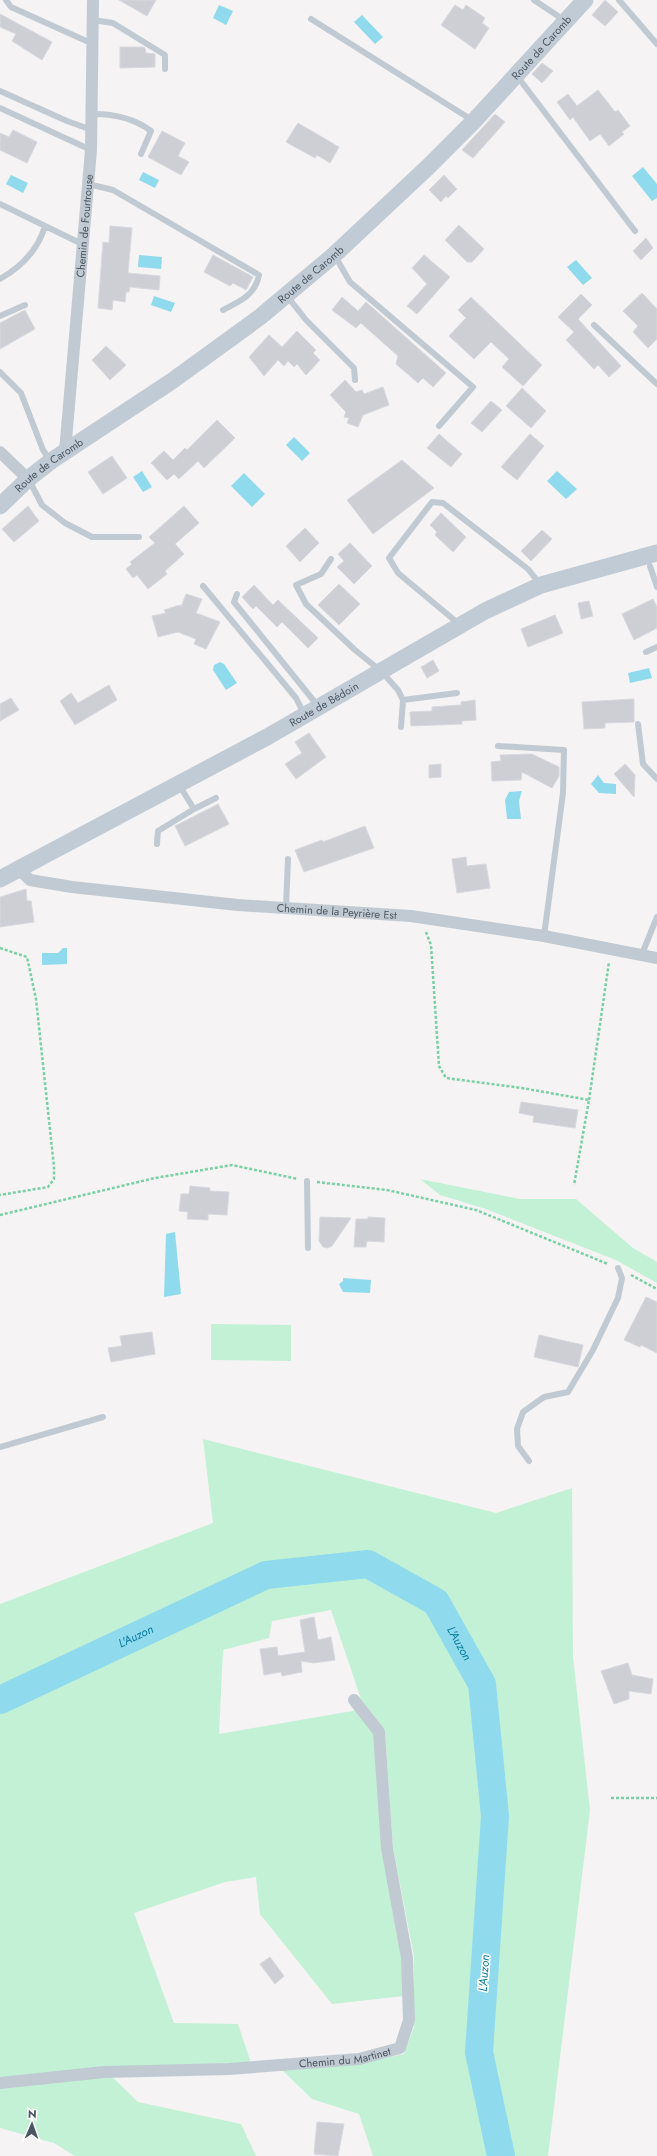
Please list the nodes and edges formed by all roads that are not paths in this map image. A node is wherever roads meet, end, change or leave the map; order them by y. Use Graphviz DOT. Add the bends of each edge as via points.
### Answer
graph roads {
  1 [pos="6,0"];
  2 [pos="93,0"];
  3 [pos="534,0"];
  4 [pos="584,0"];
  5 [pos="619,0"];
  6 [pos="311,19"];
  7 [pos="93,20"];
  8 [pos="565,21"];
  9 [pos="93,44"];
  10 [pos="657,44"];
  11 [pos="165,69"];
  12 [pos="516,75"];
  13 [pos="0,91"];
  14 [pos="0,108"];
  15 [pos="93,114"];
  16 [pos="474,121"];
  17 [pos="92,130"];
  18 [pos="91,150"];
  19 [pos="141,154"];
  20 [pos="88,184"];
  21 [pos="0,204"];
  22 [pos="45,226"];
  23 [pos="635,231"];
  24 [pos="82,244"];
  25 [pos="334,255"];
  26 [pos="0,280"];
  27 [pos="286,295"];
  28 [pos="24,304"];
  29 [pos="224,310"];
  30 [pos="0,316"];
  31 [pos="594,325"];
  32 [pos="0,372"];
  33 [pos="355,380"];
  34 [pos="657,384"];
  35 [pos="439,426"];
  36 [pos="0,452"];
  37 [pos="58,457"];
  38 [pos="28,478"];
  39 [pos="0,506"];
  40 [pos="139,537"];
  41 [pos="650,558"];
  42 [pos="331,559"];
  43 [pos="657,571"];
  44 [pos="541,585"];
  45 [pos="203,586"];
  46 [pos="657,587"];
  47 [pos="237,594"];
  48 [pos="461,625"];
  49 [pos="657,647"];
  50 [pos="646,652"];
  51 [pos="381,671"];
  52 [pos="457,693"];
  53 [pos="403,700"];
  54 [pos="320,707"];
  55 [pos="305,716"];
  56 [pos="638,724"];
  57 [pos="401,727"];
  58 [pos="498,746"];
  59 [pos="657,779"];
  60 [pos="178,784"];
  61 [pos="216,798"];
  62 [pos="194,809"];
  63 [pos="157,844"];
  64 [pos="288,859"];
  65 [pos="19,869"];
  66 [pos="0,879"];
  67 [pos="286,908"];
  68 [pos="657,917"];
  69 [pos="544,936"];
  70 [pos="642,954"];
  71 [pos="657,958"];
  72 [pos="307,1181"];
  73 [pos="308,1248"];
  74 [pos="618,1268"];
  75 [pos="103,1417"];
  76 [pos="0,1447"];
  77 [pos="529,1461"];
  78 [pos="354,1700"];
  79 [pos="0,2083"];
  1 -- 9 [label="lane" via="11,7"];
  2 -- 7 [label="street, Chemin de Fourtrouse"];
  3 -- 8 [label="lane"];
  4 -- 8 [label="main road, Route de Caromb"];
  5 -- 10 [label="lane"];
  6 -- 16 [label="lane"];
  7 -- 9 [label="street, Chemin de Fourtrouse"];
  7 -- 11 [label="lane" via="112,23 165,55"];
  8 -- 12 [label="main road, Route de Caromb"];
  9 -- 15 [label="street, Chemin de Fourtrouse"];
  12 -- 16 [label="main road, Route de Caromb"];
  12 -- 23 [label="lane"];
  13 -- 17 [label="lane"];
  14 -- 18 [label="lane"];
  15 -- 17 [label="street, Chemin de Fourtrouse"];
  15 -- 19 [label="lane" via="109,114 140,122 151,131"];
  16 -- 25 [label="main road, Route de Caromb"];
  17 -- 18 [label="street, Chemin de Fourtrouse"];
  18 -- 20 [label="street, Chemin de Fourtrouse"];
  20 -- 24 [label="street, Chemin de Fourtrouse"];
  20 -- 29 [label="lane" via="113,190 259,275 257,285 248,297"];
  21 -- 22 [label="lane"];
  22 -- 24 [label="lane"];
  22 -- 26 [label="lane" via="41,241 18,269"];
  24 -- 37 [label="street, Chemin de Fourtrouse"];
  25 -- 27 [label="main road, Route de Caromb"];
  25 -- 35 [label="lane" via="350,282 473,387"];
  27 -- 33 [label="lane" via="306,320 354,368"];
  27 -- 37 [label="main road, Route de Caromb" via="172,381"];
  28 -- 30 [label="lane"];
  31 -- 34 [label="lane"];
  32 -- 37 [label="lane" via="21,393 43,450"];
  36 -- 38 [label="street"];
  37 -- 38 [label="main road, Route de Caromb"];
  38 -- 39 [label="main road, Route de Caromb"];
  38 -- 40 [label="lane" via="42,505 65,523 92,536"];
  41 -- 43 [label="lane"];
  41 -- 44 [label="main road, Route de Bédoin"];
  41 -- 46 [label="lane"];
  42 -- 51 [label="lane" via="321,574 296,585 306,604"];
  44 -- 48 [label="main road, Route de Bédoin"];
  44 -- 48 [label="lane" via="528,569 444,503 432,502 389,558 398,572"];
  45 -- 55 [label="lane" via="296,698"];
  47 -- 54 [label="lane" via="234,602"];
  48 -- 51 [label="main road, Route de Bédoin"];
  49 -- 50 [label="lane"];
  51 -- 53 [label="lane" via="398,690"];
  51 -- 54 [label="main road, Route de Bédoin"];
  52 -- 53 [label="lane"];
  53 -- 57 [label="lane"];
  54 -- 55 [label="main road, Route de Bédoin"];
  55 -- 60 [label="main road, Route de Bédoin"];
  56 -- 59 [label="lane" via="643,764"];
  58 -- 69 [label="lane" via="564,750 563,793"];
  60 -- 62 [label="lane"];
  60 -- 65 [label="main road, Route de Bédoin"];
  61 -- 62 [label="lane"];
  62 -- 63 [label="lane" via="158,831"];
  64 -- 67 [label="lane"];
  65 -- 66 [label="main road, Route de Bédoin"];
  65 -- 67 [label="street, Chemin de la Peyrière Est" via="30,880 57,884 238,906"];
  67 -- 69 [label="street, Chemin de la Peyrière Est" via="411,916"];
  68 -- 70 [label="lane"];
  69 -- 70 [label="street, Chemin de la Peyrière Est"];
  70 -- 71 [label="street, Chemin de la Peyrière Est"];
  72 -- 73 [label="lane"];
  74 -- 77 [label="lane" via="622,1278 618,1298 593,1350 568,1392 544,1397 523,1412 517,1429 518,1446"];
  75 -- 76 [label="lane"];
  78 -- 79 [label="street, Chemin du Martinet" via="379,1732 387,1848 407,1958 409,2020 400,2048 360,2059 229,2069 104,2072"];
}
